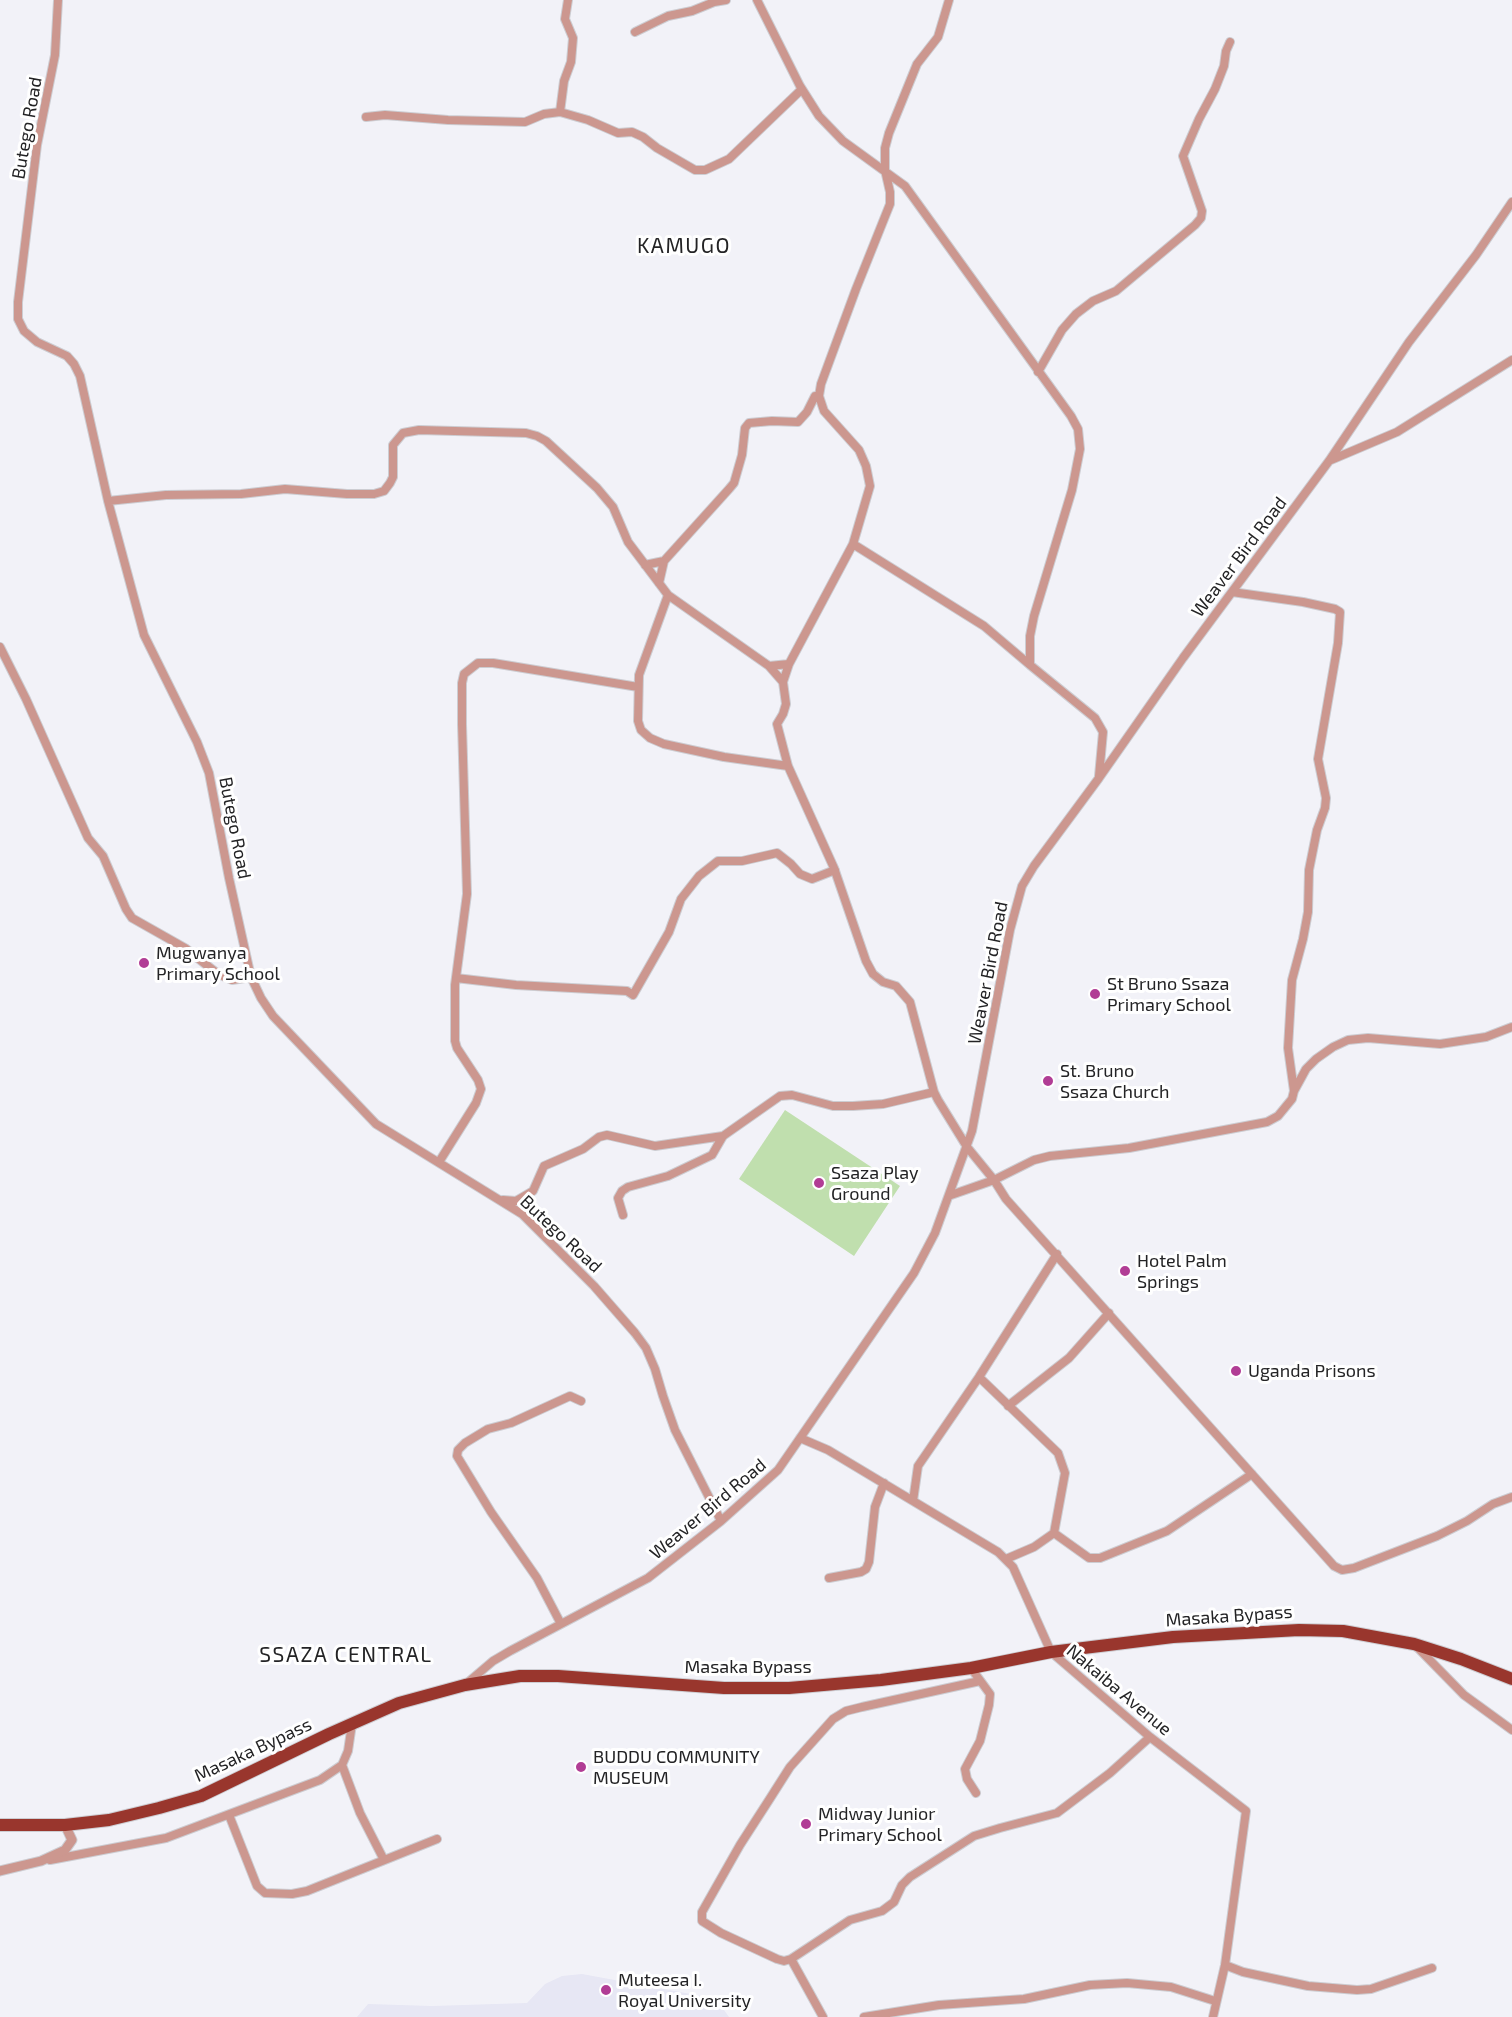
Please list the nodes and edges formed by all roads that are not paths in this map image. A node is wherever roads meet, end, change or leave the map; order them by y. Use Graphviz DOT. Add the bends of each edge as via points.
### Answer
graph roads {
  1 [pos="58,0"];
  2 [pos="568,0"];
  3 [pos="726,0"];
  4 [pos="757,0"];
  5 [pos="949,0"];
  6 [pos="635,32"];
  7 [pos="1230,42"];
  8 [pos="802,89"];
  9 [pos="560,112"];
  10 [pos="366,117"];
  11 [pos="885,170"];
  12 [pos="1512,202"];
  13 [pos="1512,360"];
  14 [pos="1038,372"];
  15 [pos="819,396"];
  16 [pos="1329,461"];
  17 [pos="108,501"];
  18 [pos="853,544"];
  19 [pos="664,561"];
  20 [pos="645,565"];
  21 [pos="659,583"];
  22 [pos="1232,592"];
  23 [pos="668,595"];
  24 [pos="0,647"];
  25 [pos="789,664"];
  26 [pos="1030,665"];
  27 [pos="769,666"];
  28 [pos="783,682"];
  29 [pos="638,687"];
  30 [pos="788,766"];
  31 [pos="1099,778"];
  32 [pos="835,870"];
  33 [pos="251,977"];
  34 [pos="456,978"];
  35 [pos="1512,1027"];
  36 [pos="1294,1091"];
  37 [pos="934,1092"];
  38 [pos="723,1136"];
  39 [pos="967,1148"];
  40 [pos="439,1162"];
  41 [pos="994,1180"];
  42 [pos="951,1195"];
  43 [pos="502,1200"];
  44 [pos="623,1215"];
  45 [pos="1057,1254"];
  46 [pos="1109,1313"];
  47 [pos="979,1377"];
  48 [pos="581,1401"];
  49 [pos="1008,1406"];
  50 [pos="800,1438"];
  51 [pos="1252,1474"];
  52 [pos="885,1483"];
  53 [pos="1512,1497"];
  54 [pos="913,1501"];
  55 [pos="721,1521"];
  56 [pos="1054,1533"];
  57 [pos="1006,1559"];
  58 [pos="829,1578"];
  59 [pos="561,1624"];
  60 [pos="1414,1644"];
  61 [pos="1051,1652"];
  62 [pos="971,1668"];
  63 [pos="1512,1678"];
  64 [pos="980,1681"];
  65 [pos="465,1685"];
  66 [pos="352,1724"];
  67 [pos="1512,1730"];
  68 [pos="1149,1737"];
  69 [pos="342,1765"];
  70 [pos="976,1793"];
  71 [pos="229,1815"];
  72 [pos="0,1825"];
  73 [pos="65,1825"];
  74 [pos="437,1839"];
  75 [pos="384,1860"];
  76 [pos="41,1861"];
  77 [pos="0,1871"];
  78 [pos="791,1959"];
  79 [pos="1225,1965"];
  80 [pos="1432,1968"];
  81 [pos="1215,2001"];
  82 [pos="823,2017"];
  83 [pos="864,2017"];
  84 [pos="1213,2017"];
  1 -- 17 [label="street, Butego Road" via="55,55 37,145 18,319 24,331 37,342 67,356 80,376"];
  2 -- 9 [label="street" via="565,19 573,38"];
  3 -- 6 [label="street" via="668,16"];
  4 -- 8 [label="street"];
  5 -- 11 [label="street" via="938,37 917,64 889,133"];
  7 -- 14 [label="street" via="1215,89 1184,156 1201,218 1116,291 1076,314"];
  8 -- 9 [label="street" via="729,159 705,170 695,170 632,132 618,133"];
  8 -- 11 [label="street" via="819,116 843,141"];
  9 -- 10 [label="street" via="525,122"];
  11 -- 14 [label="street" via="905,186"];
  11 -- 15 [label="street" via="890,204"];
  12 -- 16 [label="street, Weaver Bird Road" via="1403,351"];
  13 -- 16 [label="street" via="1397,432"];
  14 -- 26 [label="street" via="1071,416 1078,429 1080,449 1072,490 1034,616"];
  15 -- 18 [label="street" via="824,411 859,450 866,466 870,486"];
  15 -- 19 [label="street" via="815,396 798,422 749,423 734,483"];
  16 -- 22 [label="street, Weaver Bird Road"];
  17 -- 20 [label="street" via="285,489 374,494 384,491 393,477 393,445 403,433 526,433 546,441 597,488 613,507 628,542"];
  17 -- 33 [label="street, Butego Road" via="144,635 209,773"];
  18 -- 25 [label="street"];
  18 -- 26 [label="street" via="984,626"];
  19 -- 20 [label="street"];
  19 -- 21 [label="street"];
  20 -- 21 [label="street"];
  21 -- 23 [label="street"];
  22 -- 31 [label="street, Weaver Bird Road"];
  22 -- 36 [label="street" via="1303,602 1340,612 1318,759 1325,808 1309,870 1306,921 1292,980 1288,1048"];
  23 -- 27 [label="street"];
  23 -- 29 [label="street"];
  24 -- 33 [label="street" via="88,838 103,856 132,918 184,948 218,974 232,980"];
  25 -- 27 [label="street"];
  25 -- 28 [label="street"];
  26 -- 31 [label="street" via="1095,718 1103,732"];
  27 -- 28 [label="street"];
  28 -- 30 [label="street" via="786,704 777,724"];
  29 -- 30 [label="street" via="638,721 650,738 724,757"];
  29 -- 34 [label="street" via="493,663 478,663 464,674 467,894"];
  30 -- 32 [label="street"];
  31 -- 39 [label="street, Weaver Bird Road" via="1022,886"];
  32 -- 34 [label="street" via="812,879 800,874 777,853 742,861 718,861 699,876 681,899 669,932 633,995"];
  32 -- 37 [label="street" via="873,974 896,986 910,1002"];
  33 -- 40 [label="street, Butego Road" via="273,1016 376,1124"];
  34 -- 40 [label="street" via="455,1041 481,1089"];
  35 -- 36 [label="street" via="1486,1037 1440,1044 1348,1040 1316,1059"];
  36 -- 41 [label="street" via="1286,1107 1267,1122 1129,1148 1050,1156"];
  37 -- 38 [label="street" via="883,1104 853,1106 833,1106 785,1094"];
  37 -- 39 [label="street"];
  38 -- 43 [label="street" via="655,1146 607,1135 544,1166 533,1191 516,1201"];
  38 -- 44 [label="street" via="712,1155 668,1176 622,1191 618,1197"];
  39 -- 41 [label="street"];
  39 -- 42 [label="street, Weaver Bird Road"];
  40 -- 43 [label="street, Butego Road"];
  41 -- 42 [label="street"];
  41 -- 45 [label="street" via="1006,1199"];
  42 -- 50 [label="street, Weaver Bird Road" via="914,1273"];
  43 -- 55 [label="street, Butego Road" via="522,1214 594,1286 646,1348 675,1430"];
  45 -- 46 [label="street"];
  45 -- 47 [label="street"];
  46 -- 49 [label="street" via="1069,1358"];
  46 -- 51 [label="street"];
  47 -- 49 [label="street"];
  47 -- 54 [label="street" via="918,1466"];
  48 -- 59 [label="street" via="570,1396 511,1423 488,1428 465,1443 457,1456 537,1578"];
  49 -- 56 [label="street" via="1058,1453 1062,1462 1065,1473"];
  50 -- 52 [label="street, Nakaiba Avenue"];
  50 -- 55 [label="street, Weaver Bird Road" via="778,1470"];
  51 -- 53 [label="street" via="1334,1566 1342,1570 1437,1536"];
  51 -- 56 [label="street" via="1167,1531 1100,1558 1089,1558"];
  52 -- 54 [label="street, Nakaiba Avenue"];
  52 -- 58 [label="street" via="875,1507 866,1569"];
  54 -- 57 [label="street, Nakaiba Avenue"];
  55 -- 59 [label="street, Weaver Bird Road" via="648,1578"];
  56 -- 57 [label="street"];
  57 -- 61 [label="street, Nakaiba Avenue"];
  59 -- 65 [label="street, Weaver Bird Road" via="493,1661"];
  60 -- 61 [label="highway, Masaka Bypass" via="1343,1631 1299,1629 1173,1637"];
  60 -- 63 [label="highway, Masaka Bypass"];
  60 -- 67 [label="street" via="1464,1695"];
  61 -- 62 [label="highway, Masaka Bypass"];
  61 -- 68 [label="street, Nakaiba Avenue"];
  62 -- 64 [label="street"];
  62 -- 65 [label="highway, Masaka Bypass" via="789,1688 724,1688 558,1676 520,1676"];
  64 -- 70 [label="street" via="990,1695 989,1705 980,1741 965,1769"];
  64 -- 78 [label="street" via="846,1711 833,1719 790,1767 740,1845 701,1917 721,1933 777,1959"];
  65 -- 66 [label="highway, Masaka Bypass" via="399,1703"];
  66 -- 69 [label="street"];
  66 -- 73 [label="highway, Masaka Bypass" via="201,1796 110,1820"];
  68 -- 78 [label="street" via="1057,1813 974,1836 910,1877 894,1902 882,1911 850,1920"];
  68 -- 79 [label="street, Nakaiba Avenue" via="1246,1811"];
  69 -- 71 [label="street" via="320,1780"];
  69 -- 75 [label="street"];
  71 -- 75 [label="street" via="257,1886 265,1893 307,1891"];
  71 -- 76 [label="street" via="153,1842"];
  72 -- 73 [label="highway, Masaka Bypass"];
  73 -- 76 [label="street" via="72,1840 65,1850"];
  74 -- 75 [label="street"];
  76 -- 77 [label="street"];
  78 -- 82 [label="street"];
  79 -- 80 [label="street" via="1308,1986 1357,1990"];
  79 -- 81 [label="street, Nakaiba Avenue"];
  81 -- 83 [label="street" via="1171,1987 1127,1983 1090,1985 1024,2000 939,2004"];
  81 -- 84 [label="street, Nakaiba Avenue"];
}
